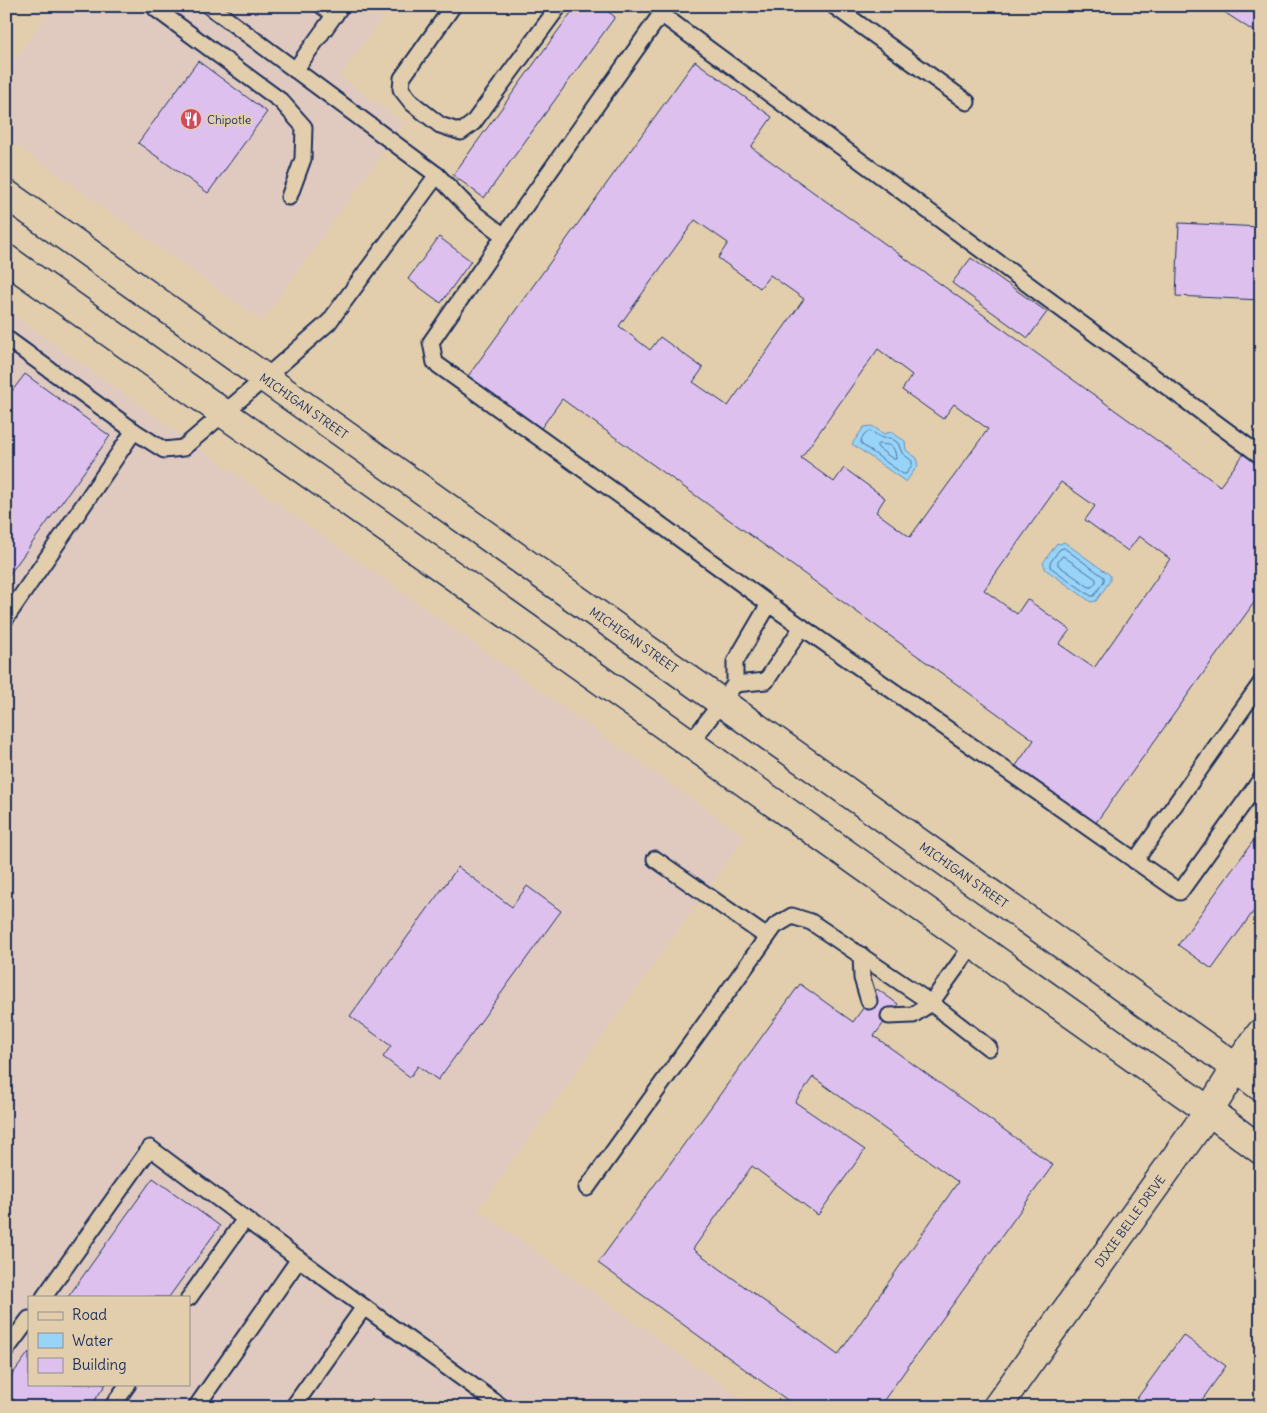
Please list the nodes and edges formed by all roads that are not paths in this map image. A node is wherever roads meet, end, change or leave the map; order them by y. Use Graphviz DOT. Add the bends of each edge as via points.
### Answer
graph roads {
  1 [pos="209,6"];
  2 [pos="322,6"];
  3 [pos="453,6"];
  4 [pos="559,6"];
  5 [pos="834,6"];
  6 [pos="156,10"];
  7 [pos="656,10"];
  8 [pos="338,11"];
  9 [pos="295,70"];
  10 [pos="968,102"];
  11 [pos="438,175"];
  12 [pos="6,194"];
  13 [pos="288,196"];
  14 [pos="504,236"];
  15 [pos="6,259"];
  16 [pos="6,338"];
  17 [pos="265,378"];
  18 [pos="224,414"];
  19 [pos="134,431"];
  20 [pos="1261,456"];
  21 [pos="769,604"];
  22 [pos="6,618"];
  23 [pos="802,627"];
  24 [pos="1261,684"];
  25 [pos="728,693"];
  26 [pos="690,744"];
  27 [pos="1261,779"];
  28 [pos="655,859"];
  29 [pos="1135,861"];
  30 [pos="767,938"];
  31 [pos="973,944"];
  32 [pos="860,956"];
  33 [pos="869,1001"];
  34 [pos="931,1003"];
  35 [pos="889,1016"];
  36 [pos="1261,1034"];
  37 [pos="989,1048"];
  38 [pos="1236,1068"];
  39 [pos="1261,1087"];
  40 [pos="1209,1110"];
  41 [pos="1261,1150"];
  42 [pos="587,1188"];
  43 [pos="245,1219"];
  44 [pos="298,1259"];
  45 [pos="45,1296"];
  46 [pos="190,1297"];
  47 [pos="364,1307"];
  48 [pos="28,1320"];
  49 [pos="6,1350"];
  50 [pos="127,1386"];
  51 [pos="493,1404"];
  52 [pos="112,1407"];
  53 [pos="196,1407"];
  54 [pos="293,1407"];
  55 [pos="997,1407"];
  1 -- 9 [label="lane"];
  2 -- 8 [label="lane"];
  3 -- 4 [label="lane" via="402,78 401,89 412,103 440,125 460,132 473,123"];
  5 -- 10 [label="lane"];
  6 -- 13 [label="lane" via="281,101 304,127 303,159"];
  7 -- 14 [label="lane"];
  7 -- 20 [label="lane"];
  8 -- 9 [label="lane"];
  9 -- 11 [label="lane"];
  11 -- 14 [label="lane" via="474,213"];
  11 -- 17 [label="lane" via="329,322"];
  12 -- 17 [label="street, MICHIGAN STREET"];
  14 -- 21 [label="lane" via="431,342 435,363"];
  15 -- 18 [label="street"];
  16 -- 19 [label="lane"];
  17 -- 18 [label="lane"];
  17 -- 25 [label="street, MICHIGAN STREET"];
  18 -- 19 [label="lane" via="183,448 164,450"];
  18 -- 26 [label="street"];
  19 -- 22 [label="lane"];
  21 -- 23 [label="lane"];
  21 -- 25 [label="lane" via="734,662"];
  23 -- 25 [label="lane" via="766,681"];
  23 -- 29 [label="lane"];
  24 -- 29 [label="lane"];
  25 -- 26 [label="lane"];
  25 -- 38 [label="street, MICHIGAN STREET"];
  26 -- 31 [label="street"];
  27 -- 29 [label="lane" via="1180,892"];
  28 -- 30 [label="lane"];
  30 -- 32 [label="lane" via="775,926 792,916 812,922"];
  30 -- 42 [label="lane"];
  31 -- 34 [label="lane"];
  31 -- 40 [label="street"];
  32 -- 33 [label="lane"];
  32 -- 34 [label="lane"];
  34 -- 35 [label="lane" via="913,1016"];
  34 -- 37 [label="lane"];
  36 -- 38 [label="street, DIXIE BELLE DRIVE"];
  38 -- 39 [label="street, MICHIGAN STREET"];
  38 -- 40 [label="street, DIXIE BELLE DRIVE"];
  40 -- 41 [label="street"];
  40 -- 55 [label="street, DIXIE BELLE DRIVE"];
  43 -- 44 [label="lane"];
  43 -- 45 [label="lane" via="150,1148"];
  43 -- 46 [label="lane"];
  44 -- 47 [label="lane"];
  44 -- 53 [label="lane"];
  47 -- 51 [label="lane"];
  47 -- 54 [label="lane"];
  48 -- 49 [label="lane"];
  50 -- 52 [label="lane"];
}
